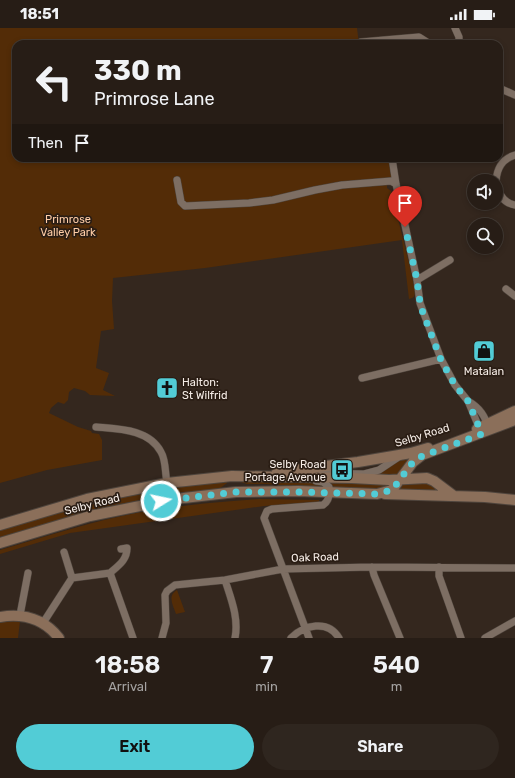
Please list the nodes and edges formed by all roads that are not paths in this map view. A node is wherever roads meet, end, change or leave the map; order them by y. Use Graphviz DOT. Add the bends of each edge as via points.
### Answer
graph roads {
  1 [pos="455,28"];
  2 [pos="390,40"];
  3 [pos="424,40"];
  4 [pos="459,40"];
  5 [pos="503,90"];
  6 [pos="515,95"];
  7 [pos="515,155"];
  8 [pos="393,162"];
  9 [pos="497,174"];
  10 [pos="177,180"];
  11 [pos="396,184"];
  12 [pos="503,199"];
  13 [pos="515,205"];
  14 [pos="450,260"];
  15 [pos="417,280"];
  16 [pos="506,289"];
  17 [pos="515,296"];
  18 [pos="441,360"];
  19 [pos="362,378"];
  20 [pos="515,411"];
  21 [pos="515,420"];
  22 [pos="96,427"];
  23 [pos="485,429"];
  24 [pos="409,456"];
  25 [pos="368,473"];
  26 [pos="237,476"];
  27 [pos="258,476"];
  28 [pos="296,477"];
  29 [pos="401,479"];
  30 [pos="389,480"];
  31 [pos="166,483"];
  32 [pos="330,493"];
  33 [pos="377,494"];
  34 [pos="454,496"];
  35 [pos="515,500"];
  36 [pos="0,525"];
  37 [pos="0,542"];
  38 [pos="121,549"];
  39 [pos="64,552"];
  40 [pos="372,567"];
  41 [pos="439,567"];
  42 [pos="515,568"];
  43 [pos="283,569"];
  44 [pos="28,573"];
  45 [pos="110,573"];
  46 [pos="72,578"];
  47 [pos="225,580"];
  48 [pos="20,615"];
  49 [pos="0,616"];
  50 [pos="515,621"];
  51 [pos="43,623"];
  52 [pos="305,628"];
  53 [pos="59,638"];
  54 [pos="133,638"];
  55 [pos="162,638"];
  56 [pos="235,638"];
  57 [pos="291,638"];
  58 [pos="308,638"];
  59 [pos="339,638"];
  60 [pos="400,638"];
  61 [pos="460,638"];
  62 [pos="485,638"];
  1 -- 4 [label="street"];
  2 -- 3 [label="street" via="419,37"];
  5 -- 6 [label="street"];
  7 -- 9 [label="street" via="498,167"];
  8 -- 11 [label="street"];
  10 -- 11 [label="street" via="181,202 185,206 273,200 342,185 391,181"];
  11 -- 15 [label="street"];
  12 -- 13 [label="street"];
  14 -- 15 [label="street"];
  15 -- 18 [label="street" via="420,303"];
  16 -- 17 [label="street"];
  18 -- 19 [label="street"];
  18 -- 23 [label="street"];
  20 -- 23 [label="main road, Selby Road"];
  21 -- 23 [label="main road, Selby Road"];
  22 -- 31 [label="street" via="124,429 141,434 153,442 161,452"];
  23 -- 24 [label="main road, Selby Road" via="422,456"];
  24 -- 25 [label="street"];
  24 -- 26 [label="main road, Selby Road"];
  24 -- 29 [label="main road, Selby Road"];
  25 -- 27 [label="street" via="294,473"];
  25 -- 30 [label="street"];
  26 -- 27 [label="main road, Selby Road"];
  26 -- 31 [label="main road, Selby Road"];
  27 -- 28 [label="main road, Selby Road"];
  28 -- 30 [label="main road, Selby Road"];
  28 -- 32 [label="street" via="323,482 329,487"];
  29 -- 30 [label="main road, Selby Road"];
  29 -- 33 [label="main road, Selby Road" via="392,490"];
  29 -- 34 [label="main road" via="431,479"];
  31 -- 36 [label="main road, Selby Road" via="87,499"];
  32 -- 33 [label="main road, Selby Road"];
  32 -- 37 [label="main road, Selby Road" via="236,492 175,499 90,516"];
  32 -- 43 [label="street" via="323,505 272,509 265,514 264,518"];
  33 -- 34 [label="main road"];
  34 -- 35 [label="main road"];
  38 -- 45 [label="street" via="127,548 127,555"];
  39 -- 46 [label="street"];
  40 -- 41 [label="street, Oak Road"];
  40 -- 43 [label="street, Oak Road"];
  40 -- 60 [label="street"];
  41 -- 42 [label="street, Oak Road"];
  41 -- 61 [label="street" via="439,576"];
  43 -- 47 [label="street, Oak Road"];
  43 -- 52 [label="street"];
  44 -- 48 [label="street"];
  45 -- 46 [label="street"];
  45 -- 54 [label="street"];
  46 -- 51 [label="street"];
  47 -- 55 [label="street, Oak Road" via="171,587 165,595 166,623"];
  47 -- 56 [label="street" via="236,619"];
  48 -- 49 [label="main road"];
  48 -- 51 [label="main road"];
  50 -- 62 [label="street"];
  51 -- 53 [label="main road"];
  52 -- 57 [label="street"];
  52 -- 58 [label="street"];
  52 -- 59 [label="street" via="326,626"];
}
